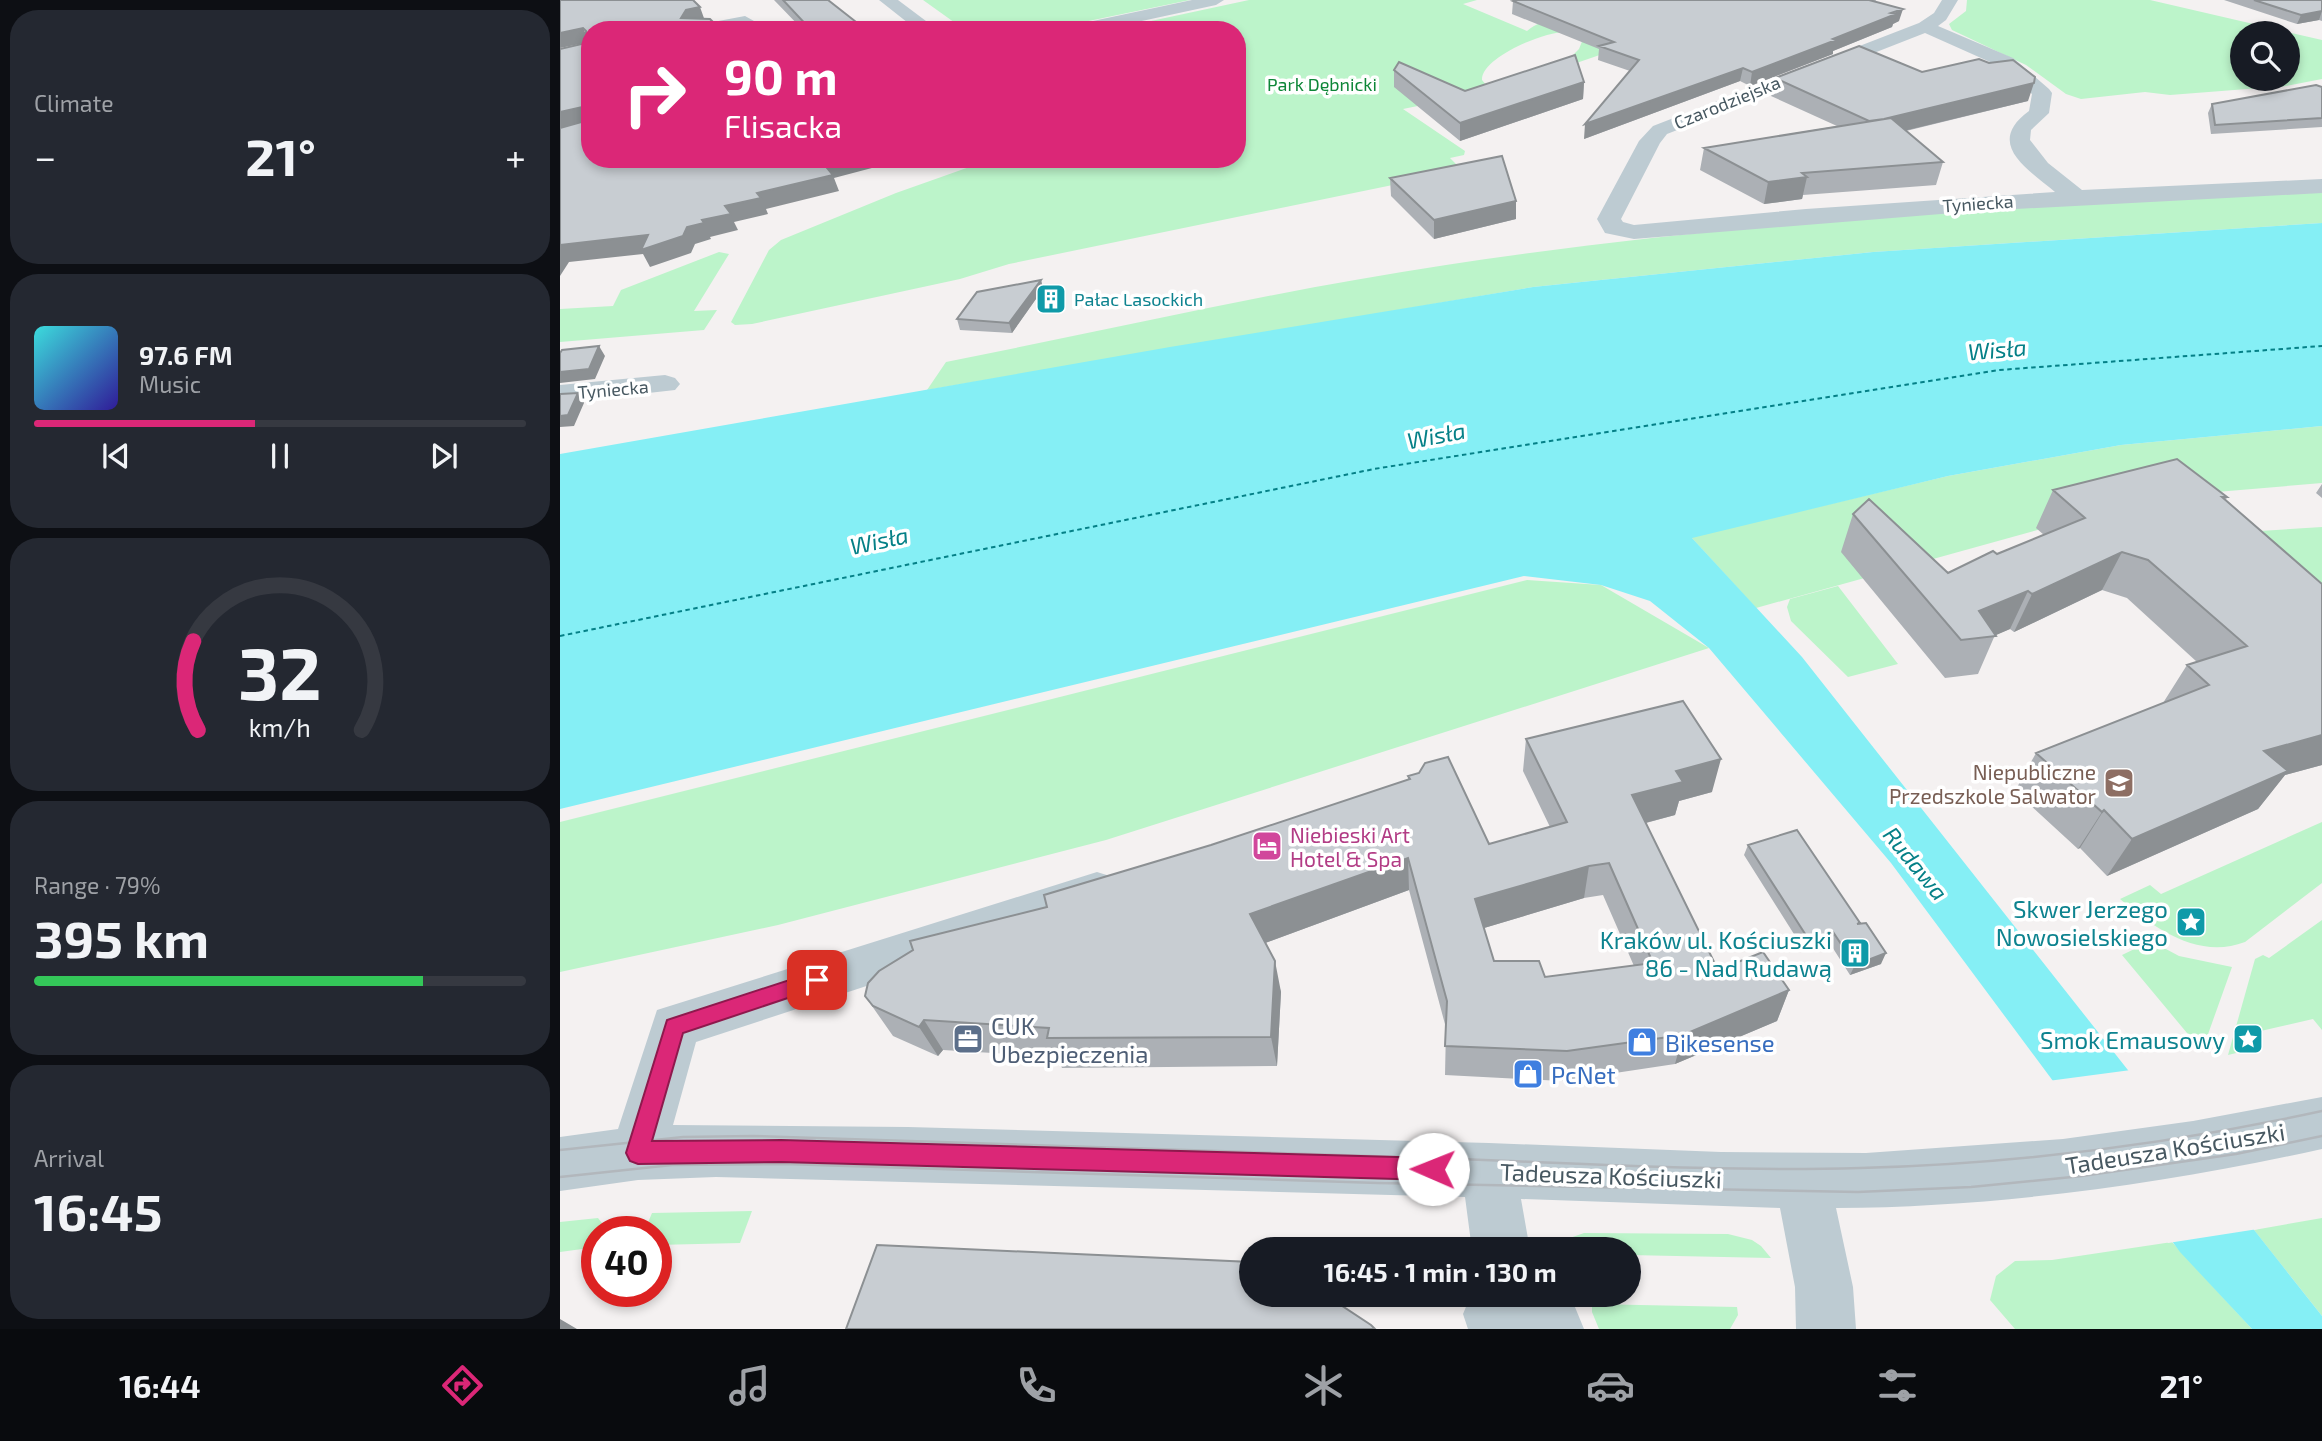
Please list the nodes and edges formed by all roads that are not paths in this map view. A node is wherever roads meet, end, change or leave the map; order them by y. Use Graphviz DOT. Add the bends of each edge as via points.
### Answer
graph roads {
  1 [pos="887,0"];
  2 [pos="1216,0"];
  3 [pos="1950,0"];
  4 [pos="731,7"];
  5 [pos="746,21"];
  6 [pos="916,21"];
  7 [pos="1117,21"];
  8 [pos="1925,27"];
  9 [pos="2322,186"];
  10 [pos="2076,197"];
  11 [pos="1634,232"];
  12 [pos="665,384"];
  13 [pos="560,394"];
  14 [pos="1134,879"];
  15 [pos="2305,1127"];
  16 [pos="638,1153"];
  17 [pos="560,1164"];
  18 [pos="1489,1170"];
  19 [pos="1802,1181"];
  20 [pos="1499,1237"];
  21 [pos="1496,1307"];
  22 [pos="1545,1307"];
  23 [pos="1498,1329"];
  24 [pos="1554,1329"];
  25 [pos="1826,1329"];
  1 -- 6 [label="street"];
  2 -- 7 [label="street"];
  3 -- 8 [label="street, Czarodziejska" via="1940,16"];
  4 -- 5 [label="street"];
  8 -- 10 [label="street" via="2006,62 2042,93 2039,113 2023,126 2018,142"];
  8 -- 11 [label="street, Czarodziejska" via="1660,130 1609,219 1614,228"];
  9 -- 10 [label="street, Tyniecka"];
  10 -- 11 [label="street, Tyniecka"];
  12 -- 13 [label="street, Tyniecka"];
  14 -- 16 [label="street" via="675,1026"];
  15 -- 19 [label="street, Tadeusza Kościuszki" via="2157,1154 2006,1172"];
  16 -- 17 [label="street, Tadeusza Kościuszki"];
  16 -- 18 [label="street, Tadeusza Kościuszki" via="781,1151"];
  18 -- 19 [label="street, Tadeusza Kościuszki"];
  18 -- 20 [label="street"];
  19 -- 25 [label="street" via="1824,1287"];
  21 -- 23 [label="street"];
  22 -- 24 [label="street"];
}
